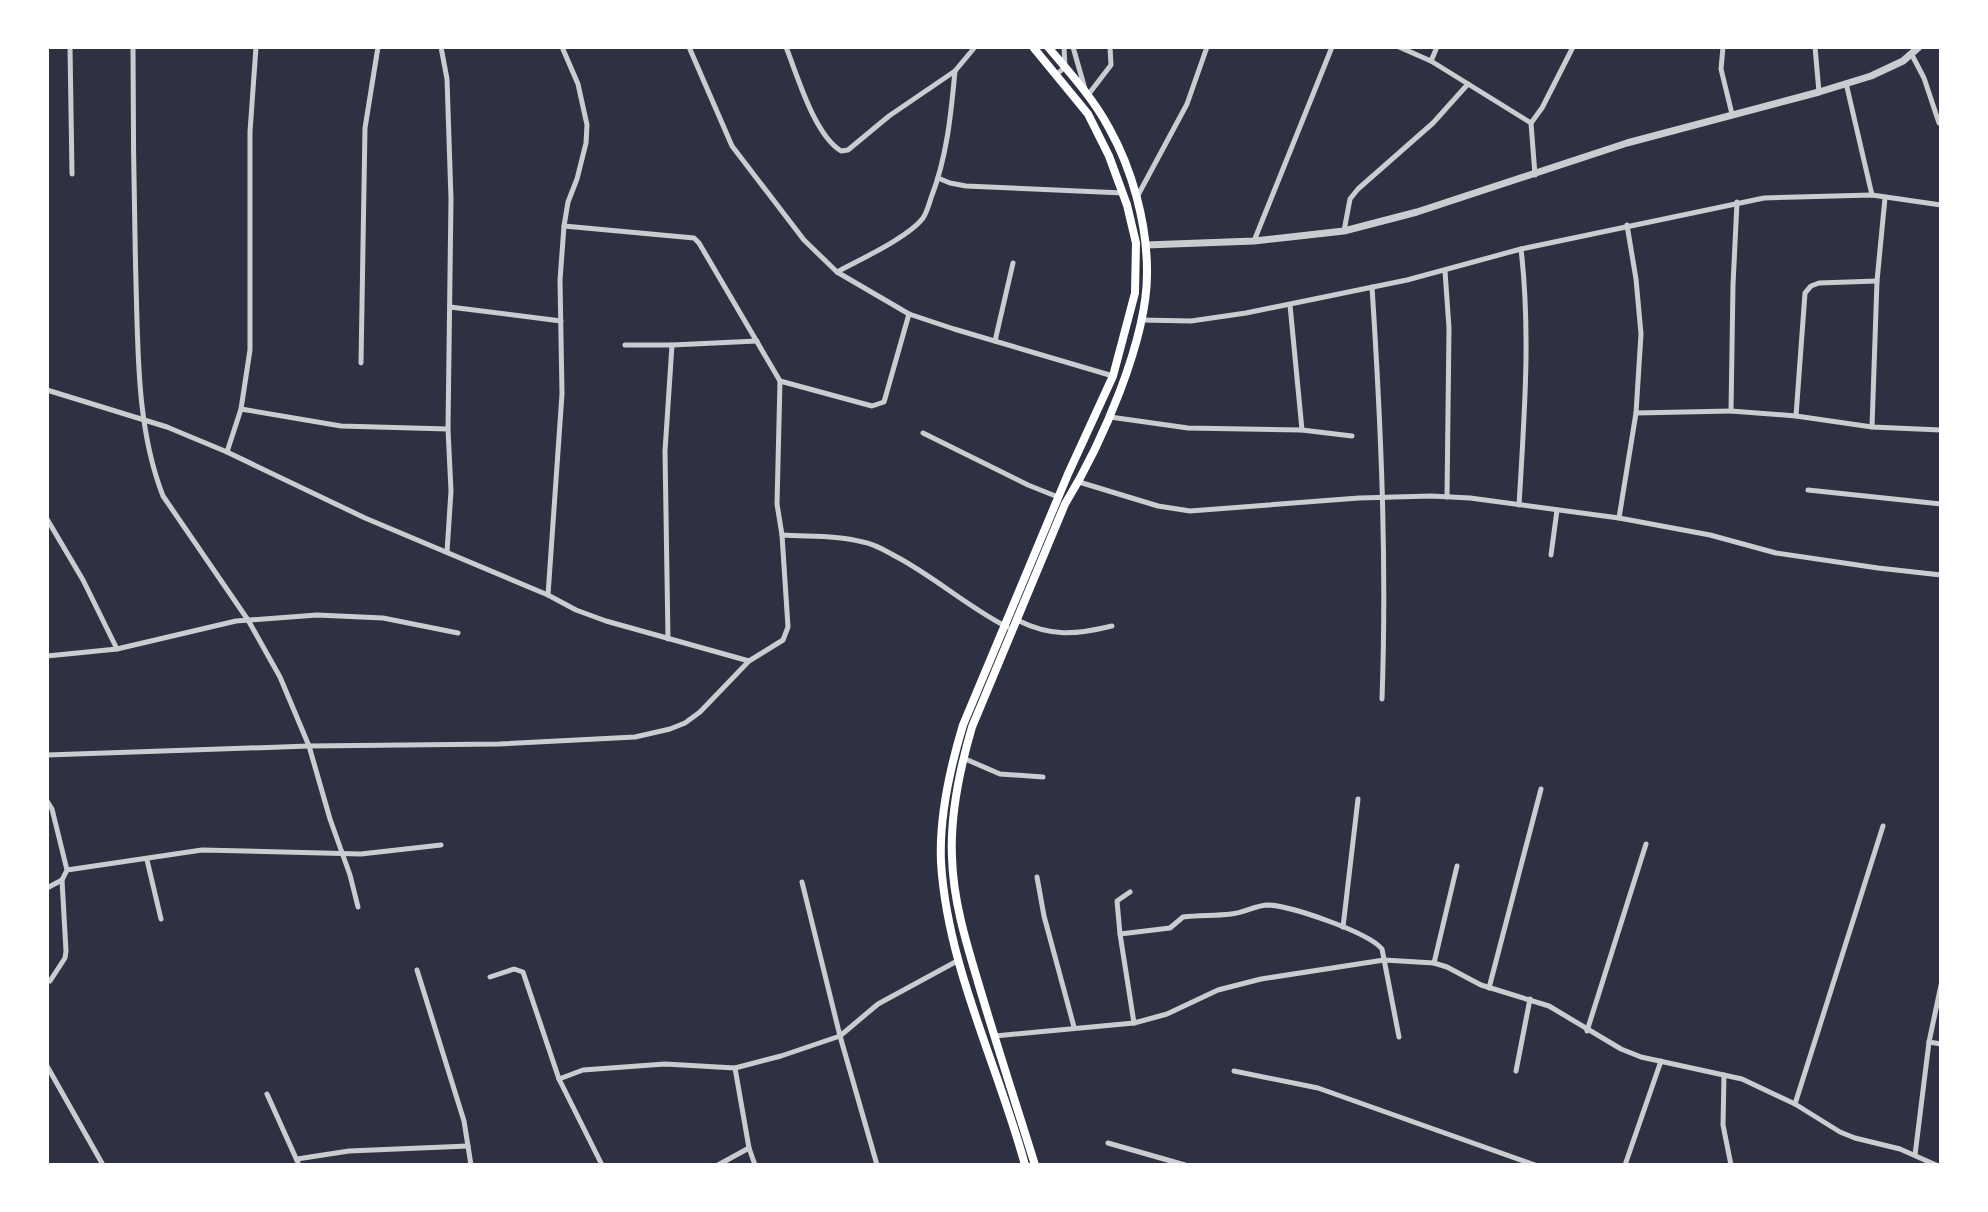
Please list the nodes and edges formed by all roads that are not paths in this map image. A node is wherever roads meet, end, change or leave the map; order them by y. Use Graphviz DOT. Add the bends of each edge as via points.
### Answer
graph roads {
  1 [pos="69,47"];
  2 [pos="133,47"];
  3 [pos="256,47"];
  4 [pos="378,47"];
  5 [pos="441,47"];
  6 [pos="562,47"];
  7 [pos="689,47"];
  8 [pos="786,47"];
  9 [pos="975,47"];
  10 [pos="1032,47"];
  11 [pos="1048,47"];
  12 [pos="1065,47"];
  13 [pos="1073,47"];
  14 [pos="1110,47"];
  15 [pos="1207,47"];
  16 [pos="1332,47"];
  17 [pos="1399,47"];
  18 [pos="1437,47"];
  19 [pos="1573,47"];
  20 [pos="1723,47"];
  21 [pos="1815,47"];
  22 [pos="1919,47"];
  23 [pos="1912,55"];
  24 [pos="1431,61"];
  25 [pos="1065,67"];
  26 [pos="955,71"];
  27 [pos="1056,75"];
  28 [pos="1846,83"];
  29 [pos="1468,84"];
  30 [pos="1819,92"];
  31 [pos="1087,93"];
  32 [pos="1732,114"];
  33 [pos="1940,122"];
  34 [pos="1531,123"];
  35 [pos="72,174"];
  36 [pos="1535,175"];
  37 [pos="939,178"];
  38 [pos="1123,193"];
  39 [pos="1872,194"];
  40 [pos="1137,197"];
  41 [pos="1885,198"];
  42 [pos="1737,202"];
  43 [pos="1941,205"];
  44 [pos="1627,225"];
  45 [pos="564,226"];
  46 [pos="1344,231"];
  47 [pos="1254,241"];
  48 [pos="1146,245"];
  49 [pos="1521,249"];
  50 [pos="1013,263"];
  51 [pos="1445,271"];
  52 [pos="837,272"];
  53 [pos="1877,281"];
  54 [pos="1372,287"];
  55 [pos="1290,305"];
  56 [pos="450,307"];
  57 [pos="909,314"];
  58 [pos="1141,320"];
  59 [pos="561,321"];
  60 [pos="757,341"];
  61 [pos="995,341"];
  62 [pos="625,345"];
  63 [pos="672,345"];
  64 [pos="361,363"];
  65 [pos="1114,376"];
  66 [pos="780,381"];
  67 [pos="47,390"];
  68 [pos="241,410"];
  69 [pos="1731,411"];
  70 [pos="1636,413"];
  71 [pos="1110,416"];
  72 [pos="1796,416"];
  73 [pos="145,419"];
  74 [pos="1872,427"];
  75 [pos="448,429"];
  76 [pos="1302,430"];
  77 [pos="1941,430"];
  78 [pos="923,433"];
  79 [pos="1352,436"];
  80 [pos="228,452"];
  81 [pos="1079,482"];
  82 [pos="1808,490"];
  83 [pos="1059,497"];
  84 [pos="1384,497"];
  85 [pos="1447,497"];
  86 [pos="1941,504"];
  87 [pos="1519,505"];
  88 [pos="1557,510"];
  89 [pos="1619,518"];
  90 [pos="47,519"];
  91 [pos="782,535"];
  92 [pos="447,552"];
  93 [pos="1551,555"];
  94 [pos="1941,575"];
  95 [pos="548,594"];
  96 [pos="1014,617"];
  97 [pos="248,620"];
  98 [pos="1112,626"];
  99 [pos="1009,628"];
  100 [pos="458,633"];
  101 [pos="668,639"];
  102 [pos="117,649"];
  103 [pos="47,656"];
  104 [pos="749,661"];
  105 [pos="1382,699"];
  106 [pos="968,726"];
  107 [pos="309,746"];
  108 [pos="47,755"];
  109 [pos="963,758"];
  110 [pos="1043,777"];
  111 [pos="1541,789"];
  112 [pos="1358,799"];
  113 [pos="47,801"];
  114 [pos="1883,826"];
  115 [pos="1646,844"];
  116 [pos="440,845"];
  117 [pos="343,853"];
  118 [pos="147,860"];
  119 [pos="1457,866"];
  120 [pos="67,870"];
  121 [pos="1037,877"];
  122 [pos="62,880"];
  123 [pos="802,881"];
  124 [pos="47,888"];
  125 [pos="1130,892"];
  126 [pos="358,907"];
  127 [pos="161,919"];
  128 [pos="1343,927"];
  129 [pos="1120,933"];
  130 [pos="959,960"];
  131 [pos="1384,960"];
  132 [pos="1434,963"];
  133 [pos="417,970"];
  134 [pos="490,977"];
  135 [pos="50,981"];
  136 [pos="1941,985"];
  137 [pos="1489,988"];
  138 [pos="1530,999"];
  139 [pos="989,1019"];
  140 [pos="979,1023"];
  141 [pos="1134,1023"];
  142 [pos="1074,1027"];
  143 [pos="1587,1031"];
  144 [pos="841,1036"];
  145 [pos="995,1036"];
  146 [pos="1399,1037"];
  147 [pos="1929,1042"];
  148 [pos="1941,1044"];
  149 [pos="1661,1061"];
  150 [pos="47,1066"];
  151 [pos="735,1068"];
  152 [pos="1234,1071"];
  153 [pos="1516,1071"];
  154 [pos="1724,1076"];
  155 [pos="559,1079"];
  156 [pos="267,1094"];
  157 [pos="1795,1104"];
  158 [pos="1108,1143"];
  159 [pos="468,1146"];
  160 [pos="749,1148"];
  161 [pos="1915,1155"];
  162 [pos="298,1162"];
  163 [pos="103,1165"];
  164 [pos="471,1165"];
  165 [pos="602,1165"];
  166 [pos="718,1165"];
  167 [pos="755,1165"];
  168 [pos="877,1165"];
  169 [pos="1025,1165"];
  170 [pos="1035,1165"];
  171 [pos="1185,1165"];
  172 [pos="1535,1165"];
  173 [pos="1625,1165"];
  174 [pos="1731,1165"];
  175 [pos="1936,1165"];
  1 -- 35 [label="street"];
  2 -- 73 [label="street" via="138,344"];
  3 -- 68 [label="street" via="250,132 250,350"];
  4 -- 64 [label="street" via="365,128"];
  5 -- 56 [label="street" via="451,167"];
  6 -- 45 [label="street" via="578,84 587,125"];
  7 -- 52 [label="street" via="732,146 804,240"];
  8 -- 26 [label="street" via="818,124 841,151"];
  9 -- 26 [label="street"];
  10 -- 27 [label="main road"];
  11 -- 25 [label="main road"];
  12 -- 25 [label="street"];
  13 -- 31 [label="street"];
  14 -- 31 [label="street" via="1111,65"];
  15 -- 40 [label="street" via="1187,104"];
  16 -- 47 [label="street"];
  17 -- 24 [label="street"];
  18 -- 24 [label="street"];
  19 -- 34 [label="street"];
  20 -- 32 [label="street" via="1721,69"];
  21 -- 30 [label="street"];
  22 -- 23 [label="street"];
  23 -- 28 [label="street"];
  23 -- 33 [label="street"];
  24 -- 29 [label="street"];
  25 -- 27 [label="street"];
  25 -- 31 [label="main road"];
  26 -- 37 [label="street"];
  27 -- 38 [label="main road" via="1094,124"];
  28 -- 30 [label="street"];
  28 -- 39 [label="street"];
  29 -- 34 [label="street"];
  29 -- 46 [label="street" via="1433,123 1350,199"];
  30 -- 32 [label="street"];
  31 -- 40 [label="main road" via="1110,129"];
  32 -- 36 [label="street"];
  34 -- 36 [label="street"];
  36 -- 46 [label="street"];
  37 -- 38 [label="street" via="966,186"];
  37 -- 52 [label="street" via="917,225"];
  38 -- 65 [label="main road" via="1136,243 1137,270"];
  39 -- 41 [label="street"];
  39 -- 42 [label="street"];
  40 -- 48 [label="main road"];
  41 -- 43 [label="street"];
  41 -- 53 [label="street"];
  42 -- 44 [label="street"];
  42 -- 69 [label="street"];
  44 -- 49 [label="street"];
  44 -- 70 [label="street" via="1642,334"];
  45 -- 59 [label="street"];
  45 -- 60 [label="street" via="694,238"];
  46 -- 47 [label="street"];
  47 -- 48 [label="street"];
  48 -- 58 [label="main road"];
  49 -- 51 [label="street"];
  49 -- 87 [label="street" via="1527,299"];
  50 -- 61 [label="street"];
  51 -- 54 [label="street"];
  51 -- 85 [label="street"];
  52 -- 57 [label="street"];
  53 -- 72 [label="street" via="1819,284 1805,293"];
  53 -- 74 [label="street"];
  54 -- 55 [label="street"];
  54 -- 84 [label="street"];
  55 -- 58 [label="street" via="1191,321"];
  55 -- 76 [label="street"];
  56 -- 59 [label="street"];
  56 -- 75 [label="street"];
  57 -- 61 [label="street"];
  57 -- 66 [label="street" via="884,402 879,405"];
  58 -- 71 [label="main road"];
  59 -- 95 [label="street" via="562,394"];
  60 -- 63 [label="street"];
  60 -- 66 [label="street"];
  61 -- 65 [label="street"];
  62 -- 63 [label="street"];
  63 -- 101 [label="street" via="665,451"];
  65 -- 83 [label="main road"];
  66 -- 91 [label="street" via="777,504"];
  67 -- 73 [label="street"];
  68 -- 75 [label="street" via="341,426"];
  68 -- 80 [label="street"];
  69 -- 70 [label="street"];
  69 -- 72 [label="street"];
  70 -- 89 [label="street"];
  71 -- 76 [label="street" via="1188,428"];
  71 -- 81 [label="main road"];
  72 -- 74 [label="street"];
  73 -- 80 [label="street"];
  73 -- 97 [label="street" via="163,496"];
  74 -- 77 [label="street"];
  75 -- 92 [label="street"];
  76 -- 79 [label="street"];
  78 -- 83 [label="street"];
  80 -- 92 [label="street" via="365,519"];
  81 -- 84 [label="street" via="1190,511"];
  81 -- 96 [label="main road"];
  82 -- 86 [label="street"];
  83 -- 96 [label="main road"];
  84 -- 85 [label="street"];
  84 -- 105 [label="street"];
  85 -- 87 [label="street"];
  87 -- 88 [label="street"];
  88 -- 89 [label="street"];
  88 -- 93 [label="street"];
  89 -- 94 [label="street" via="1776,553"];
  90 -- 102 [label="street"];
  91 -- 99 [label="street" via="873,545"];
  91 -- 104 [label="street" via="787,633"];
  92 -- 95 [label="street"];
  95 -- 101 [label="street" via="576,610"];
  96 -- 98 [label="street" via="1041,631 1080,634"];
  96 -- 99 [label="main road"];
  97 -- 100 [label="street" via="356,616"];
  97 -- 102 [label="street"];
  97 -- 107 [label="street" via="280,677"];
  99 -- 106 [label="main road"];
  101 -- 104 [label="street"];
  102 -- 103 [label="street"];
  104 -- 107 [label="street" via="693,717 653,734 510,744"];
  106 -- 109 [label="main road"];
  106 -- 130 [label="main road" via="954,753 942,835 941,862"];
  107 -- 108 [label="street"];
  107 -- 117 [label="street"];
  109 -- 110 [label="street" via="1000,774"];
  109 -- 139 [label="main road" via="952,858 959,913"];
  111 -- 137 [label="street"];
  112 -- 128 [label="street"];
  113 -- 120 [label="street"];
  114 -- 157 [label="street"];
  115 -- 143 [label="street"];
  116 -- 117 [label="street"];
  117 -- 118 [label="street" via="202,850"];
  117 -- 126 [label="street"];
  118 -- 120 [label="street"];
  118 -- 127 [label="street"];
  119 -- 132 [label="street"];
  120 -- 122 [label="street"];
  121 -- 142 [label="street"];
  122 -- 124 [label="street"];
  122 -- 135 [label="street" via="66,951"];
  123 -- 144 [label="street"];
  125 -- 129 [label="street" via="1117,901"];
  128 -- 129 [label="street" via="1296,910 1265,905 1232,914 1183,917 1163,930"];
  128 -- 131 [label="street" via="1378,944"];
  129 -- 141 [label="street"];
  130 -- 140 [label="main road"];
  130 -- 144 [label="street" via="877,1004"];
  131 -- 132 [label="street"];
  131 -- 141 [label="street" via="1261,979 1218,990 1167,1014"];
  131 -- 146 [label="street"];
  132 -- 137 [label="street"];
  133 -- 159 [label="street"];
  134 -- 155 [label="street" via="514,969 523,972"];
  136 -- 147 [label="street"];
  137 -- 138 [label="street"];
  138 -- 143 [label="street"];
  138 -- 153 [label="street"];
  139 -- 140 [label="main road"];
  139 -- 145 [label="main road"];
  140 -- 169 [label="main road"];
  141 -- 142 [label="street"];
  142 -- 145 [label="street"];
  143 -- 149 [label="street" via="1621,1049"];
  144 -- 151 [label="street"];
  144 -- 168 [label="street"];
  145 -- 170 [label="main road"];
  147 -- 148 [label="street"];
  147 -- 161 [label="street"];
  149 -- 154 [label="street"];
  149 -- 173 [label="street"];
  150 -- 163 [label="street"];
  151 -- 155 [label="street" via="665,1064 583,1070"];
  151 -- 160 [label="street"];
  152 -- 172 [label="street" via="1318,1088"];
  154 -- 157 [label="street" via="1759,1086"];
  154 -- 174 [label="street" via="1723,1125"];
  155 -- 165 [label="street"];
  156 -- 162 [label="street"];
  157 -- 161 [label="street" via="1840,1132"];
  158 -- 171 [label="street"];
  159 -- 162 [label="street" via="349,1151"];
  159 -- 164 [label="street"];
  160 -- 166 [label="street"];
  160 -- 167 [label="street"];
  161 -- 175 [label="street"];
}
